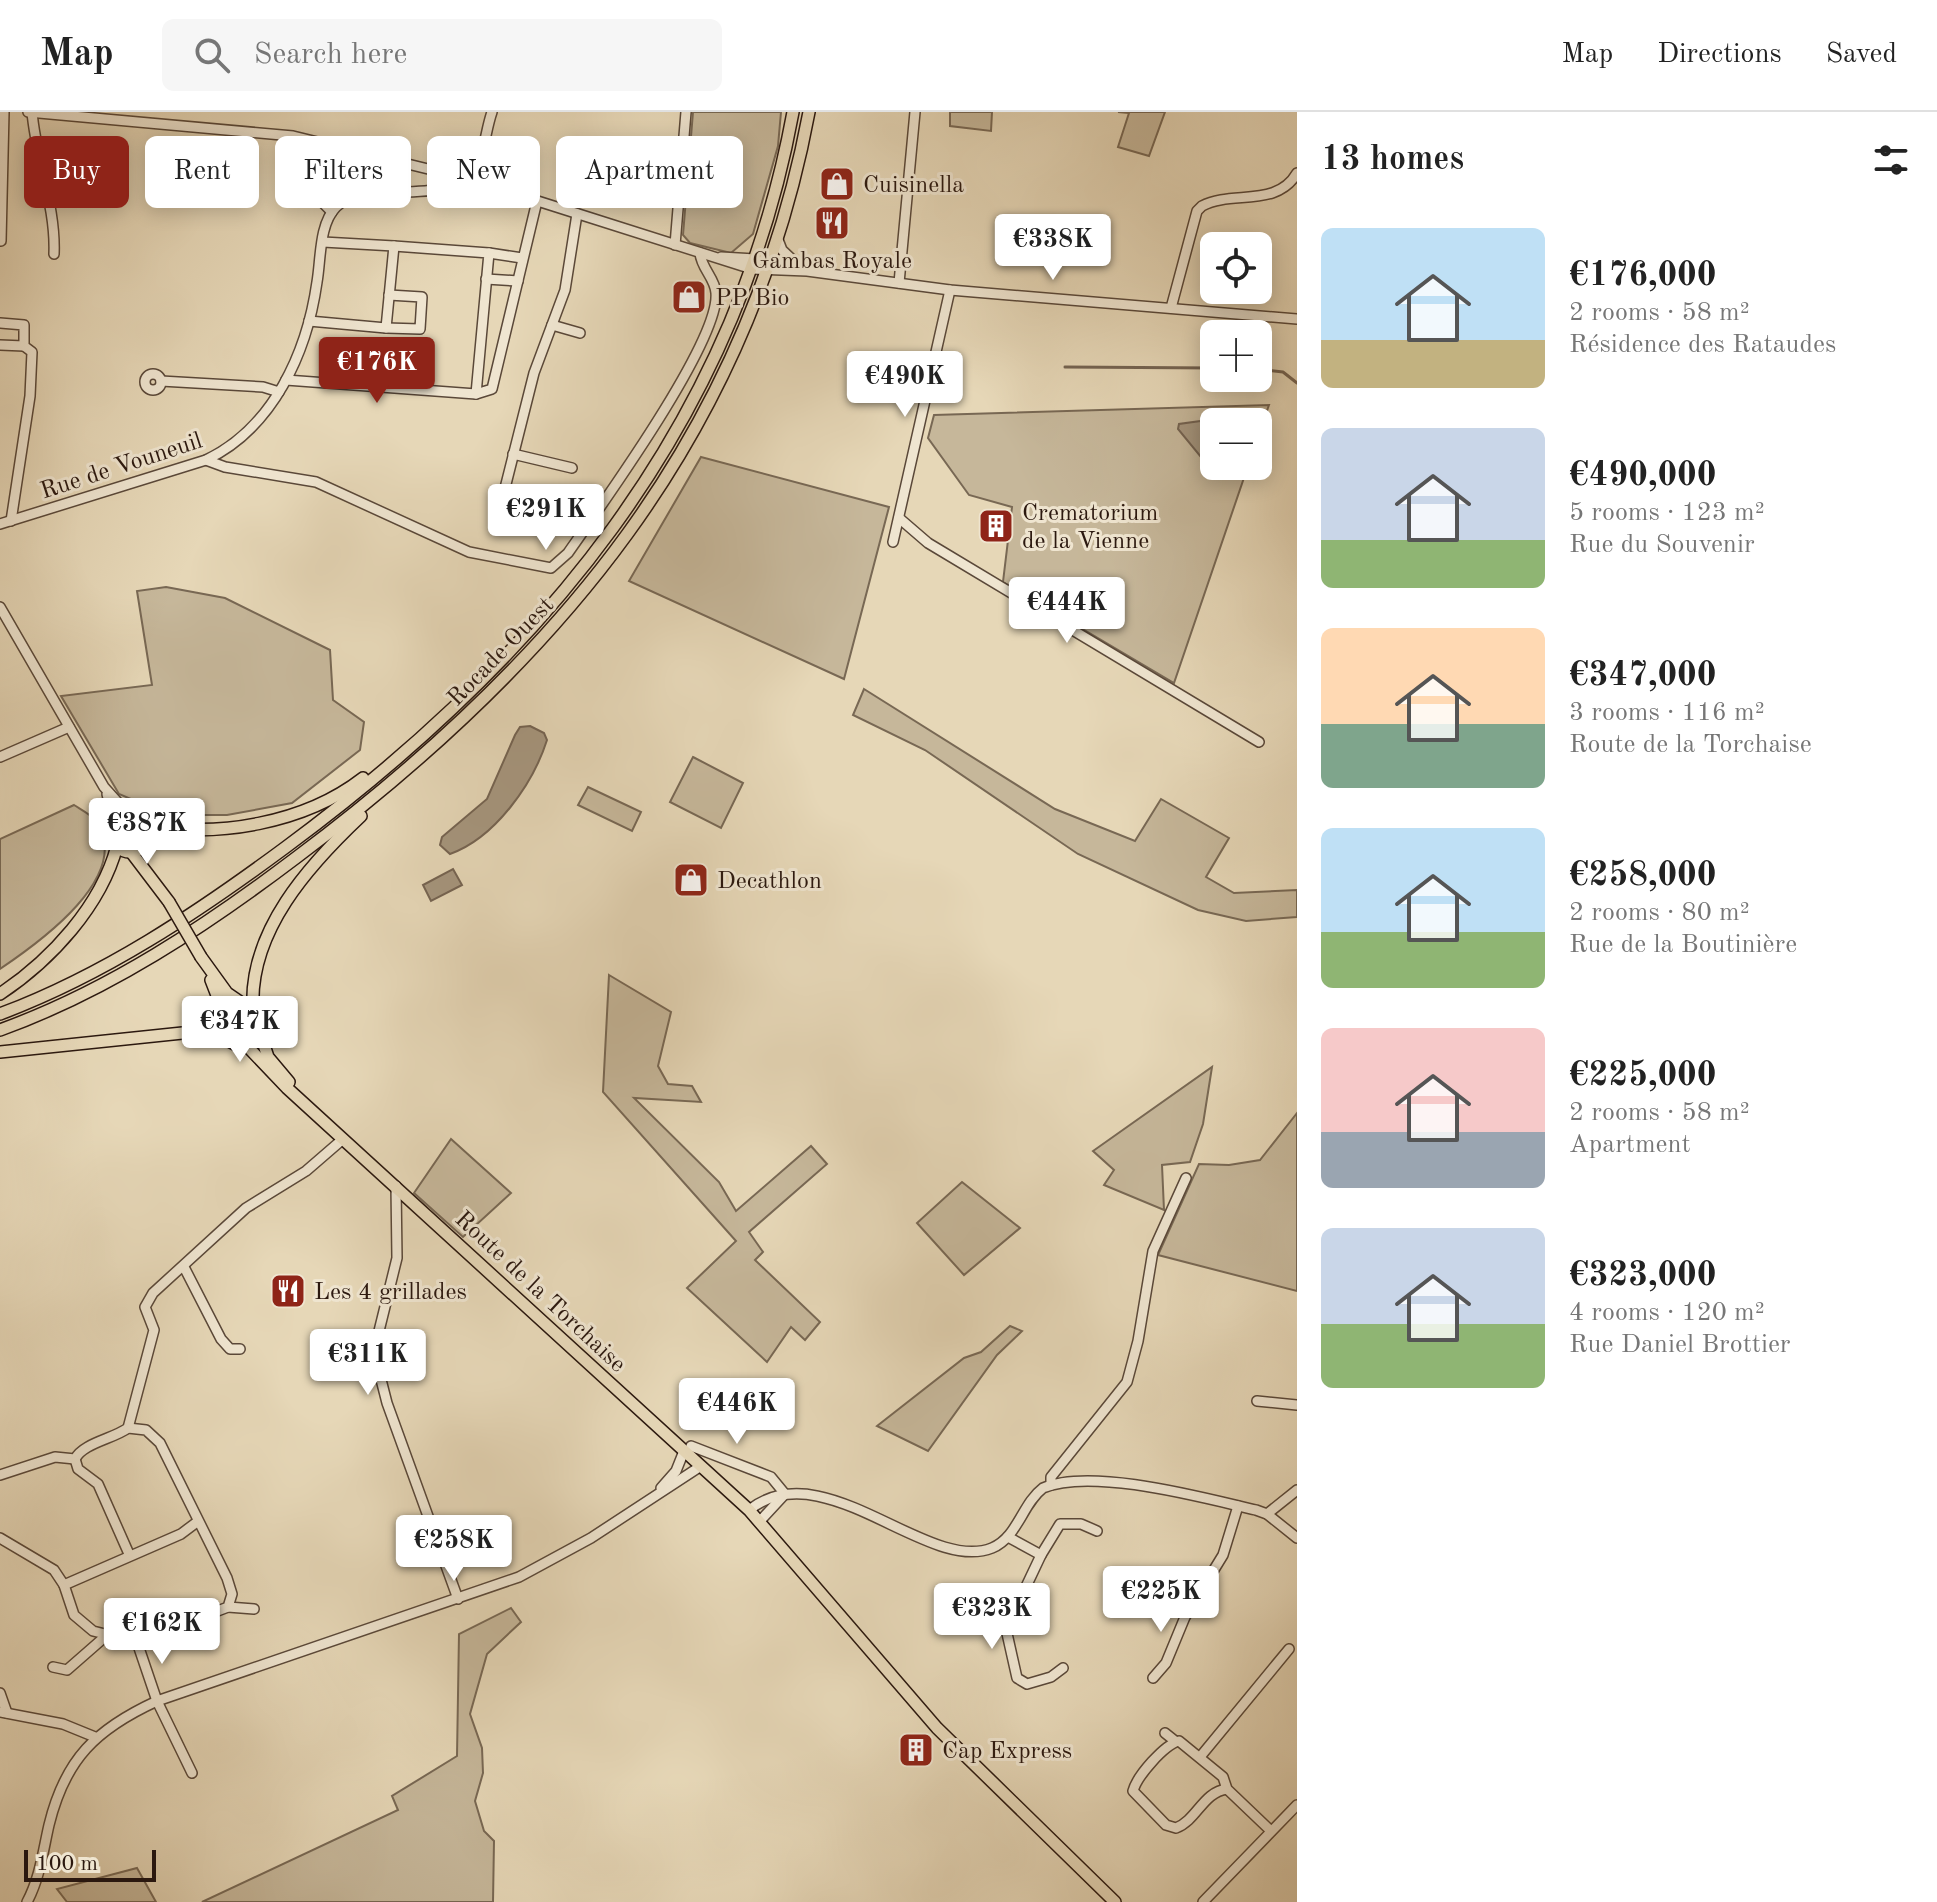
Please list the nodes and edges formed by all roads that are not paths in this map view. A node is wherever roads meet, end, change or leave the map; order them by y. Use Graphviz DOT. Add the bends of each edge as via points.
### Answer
graph roads {
  1 [pos="4,112"];
  2 [pos="30,112"];
  3 [pos="492,112"];
  4 [pos="686,112"];
  5 [pos="793,112"];
  6 [pos="809,112"];
  7 [pos="915,112"];
  8 [pos="100,116"];
  9 [pos="485,136"];
  10 [pos="427,169"];
  11 [pos="1297,173"];
  12 [pos="427,190"];
  13 [pos="540,202"];
  14 [pos="328,208"];
  15 [pos="535,208"];
  16 [pos="332,212"];
  17 [pos="577,214"];
  18 [pos="777,237"];
  19 [pos="1,241"];
  20 [pos="323,242"];
  21 [pos="675,245"];
  22 [pos="394,246"];
  23 [pos="489,253"];
  24 [pos="700,253"];
  25 [pos="54,254"];
  26 [pos="522,258"];
  27 [pos="753,264"];
  28 [pos="768,266"];
  29 [pos="807,271"];
  30 [pos="486,279"];
  31 [pos="518,281"];
  32 [pos="899,283"];
  33 [pos="950,290"];
  34 [pos="389,295"];
  35 [pos="1171,308"];
  36 [pos="1297,319"];
  37 [pos="309,321"];
  38 [pos="0,323"];
  39 [pos="552,325"];
  40 [pos="386,328"];
  41 [pos="580,333"];
  42 [pos="0,345"];
  43 [pos="24,346"];
  44 [pos="286,380"];
  45 [pos="161,381"];
  46 [pos="279,392"];
  47 [pos="476,394"];
  48 [pos="513,454"];
  49 [pos="206,460"];
  50 [pos="572,468"];
  51 [pos="502,500"];
  52 [pos="899,518"];
  53 [pos="11,521"];
  54 [pos="0,524"];
  55 [pos="893,542"];
  56 [pos="0,607"];
  57 [pos="456,708"];
  58 [pos="69,727"];
  59 [pos="1259,742"];
  60 [pos="0,757"];
  61 [pos="414,766"];
  62 [pos="104,787"];
  63 [pos="132,818"];
  64 [pos="144,824"];
  65 [pos="115,827"];
  66 [pos="146,843"];
  67 [pos="117,846"];
  68 [pos="131,852"];
  69 [pos="161,886"];
  70 [pos="201,957"];
  71 [pos="0,994"];
  72 [pos="249,1007"];
  73 [pos="0,1014"];
  74 [pos="225,1016"];
  75 [pos="0,1030"];
  76 [pos="261,1036"];
  77 [pos="227,1039"];
  78 [pos="247,1046"];
  79 [pos="0,1052"];
  80 [pos="307,1104"];
  81 [pos="343,1139"];
  82 [pos="1186,1178"];
  83 [pos="396,1186"];
  84 [pos="184,1267"];
  85 [pos="240,1349"];
  86 [pos="1257,1401"];
  87 [pos="1297,1405"];
  88 [pos="128,1428"];
  89 [pos="687,1448"];
  90 [pos="75,1459"];
  91 [pos="701,1466"];
  92 [pos="0,1475"];
  93 [pos="1051,1485"];
  94 [pos="1297,1490"];
  95 [pos="656,1493"];
  96 [pos="785,1494"];
  97 [pos="1238,1506"];
  98 [pos="749,1510"];
  99 [pos="1267,1514"];
  100 [pos="760,1521"];
  101 [pos="197,1522"];
  102 [pos="1097,1531"];
  103 [pos="1008,1537"];
  104 [pos="0,1538"];
  105 [pos="1297,1538"];
  106 [pos="129,1554"];
  107 [pos="1041,1555"];
  108 [pos="64,1585"];
  109 [pos="458,1599"];
  110 [pos="228,1607"];
  111 [pos="254,1609"];
  112 [pos="107,1635"];
  113 [pos="137,1642"];
  114 [pos="1289,1649"];
  115 [pos="53,1667"];
  116 [pos="1063,1668"];
  117 [pos="1153,1678"];
  118 [pos="0,1693"];
  119 [pos="157,1701"];
  120 [pos="4,1713"];
  121 [pos="1165,1733"];
  122 [pos="95,1737"];
  123 [pos="1175,1741"];
  124 [pos="1200,1757"];
  125 [pos="192,1773"];
  126 [pos="1125,1779"];
  127 [pos="1133,1787"];
  128 [pos="1227,1789"];
  129 [pos="1003,1793"];
  130 [pos="1297,1805"];
  131 [pos="1271,1831"];
  132 [pos="27,1902"];
  133 [pos="1115,1902"];
  134 [pos="1124,1902"];
  135 [pos="1203,1902"];
  1 -- 19 [label="street"];
  2 -- 8 [label="street"];
  2 -- 25 [label="street" via="55,230"];
  3 -- 9 [label="street"];
  4 -- 21 [label="street"];
  5 -- 27 [label="main road, Rocade Ouest"];
  6 -- 18 [label="main road, Rocade Ouest"];
  7 -- 32 [label="street"];
  8 -- 10 [label="street" via="293,136"];
  11 -- 35 [label="street" via="1283,188 1197,211"];
  12 -- 16 [label="street" via="357,197"];
  13 -- 17 [label="street"];
  14 -- 16 [label="street"];
  15 -- 26 [label="street"];
  16 -- 20 [label="street, Rue de Vouneuil"];
  17 -- 21 [label="street"];
  17 -- 39 [label="street" via="565,290"];
  18 -- 28 [label="main road, Rocade Ouest"];
  18 -- 29 [label="street" via="782,250"];
  20 -- 22 [label="street"];
  20 -- 37 [label="street, Rue de Vouneuil"];
  21 -- 24 [label="street"];
  22 -- 23 [label="street"];
  22 -- 34 [label="street"];
  23 -- 26 [label="street"];
  23 -- 30 [label="street"];
  24 -- 27 [label="street"];
  24 -- 49 [label="street" via="716,293 705,333 651,432 568,553 551,568 469,552 316,482"];
  26 -- 31 [label="street"];
  27 -- 28 [label="street"];
  27 -- 57 [label="main road, Rocade Ouest" via="701,388 635,501 562,597"];
  28 -- 29 [label="street"];
  28 -- 61 [label="main road, Rocade Ouest" via="714,395 624,541 546,638"];
  29 -- 32 [label="street"];
  30 -- 31 [label="street"];
  30 -- 47 [label="street"];
  31 -- 47 [label="street" via="492,389"];
  32 -- 33 [label="street"];
  33 -- 35 [label="street"];
  33 -- 52 [label="street"];
  34 -- 40 [label="street"];
  34 -- 40 [label="street" via="422,297 420,329"];
  35 -- 36 [label="street"];
  37 -- 40 [label="street"];
  37 -- 44 [label="street, Rue de Vouneuil"];
  38 -- 43 [label="street" via="24,325"];
  39 -- 41 [label="street"];
  39 -- 48 [label="street" via="538,357"];
  42 -- 43 [label="street"];
  43 -- 53 [label="street" via="32,352 30,396"];
  44 -- 46 [label="street, Rue de Vouneuil"];
  44 -- 47 [label="street"];
  45 -- 46 [label="street"];
  46 -- 49 [label="street, Rue de Vouneuil" via="249,432"];
  48 -- 50 [label="street"];
  48 -- 51 [label="street"];
  49 -- 53 [label="street, Rue de Vouneuil"];
  52 -- 55 [label="street"];
  52 -- 59 [label="street" via="928,543"];
  53 -- 54 [label="street, Rue de Vouneuil"];
  56 -- 58 [label="street"];
  57 -- 64 [label="main road" via="353,786 316,806 222,827"];
  57 -- 73 [label="main road, Rocade Ouest" via="341,806 193,913 87,976"];
  58 -- 60 [label="street"];
  58 -- 62 [label="street"];
  61 -- 72 [label="main road" via="342,834 297,886 257,964"];
  61 -- 75 [label="main road, Rocade Ouest" via="202,925 94,989"];
  62 -- 63 [label="street"];
  62 -- 65 [label="street"];
  63 -- 64 [label="main road"];
  63 -- 65 [label="main road"];
  64 -- 66 [label="main road"];
  65 -- 67 [label="main road"];
  66 -- 68 [label="main road"];
  66 -- 69 [label="main road"];
  67 -- 68 [label="main road"];
  67 -- 71 [label="main road" via="108,878 69,932"];
  68 -- 69 [label="main road"];
  69 -- 70 [label="main road, bridge"];
  70 -- 72 [label="main road" via="227,993"];
  70 -- 74 [label="main road"];
  72 -- 74 [label="main road" via="233,1008"];
  72 -- 76 [label="main road" via="262,1017"];
  74 -- 77 [label="main road"];
  76 -- 78 [label="main road"];
  76 -- 80 [label="main road, Route de la Torchaise" via="272,1062"];
  77 -- 78 [label="main road"];
  77 -- 79 [label="main road" via="192,1032"];
  78 -- 80 [label="main road, Route de la Torchaise"];
  80 -- 81 [label="main road, Route de la Torchaise"];
  81 -- 83 [label="main road, Route de la Torchaise" via="370,1155"];
  81 -- 84 [label="street" via="306,1171 246,1208"];
  82 -- 93 [label="street" via="1153,1251 1127,1382 1051,1477"];
  83 -- 89 [label="main road, Route de la Torchaise"];
  83 -- 109 [label="street" via="397,1258 376,1360"];
  84 -- 85 [label="street" via="221,1339 230,1349"];
  84 -- 88 [label="street" via="153,1293 145,1307 154,1330"];
  86 -- 87 [label="street"];
  88 -- 90 [label="street" via="83,1449"];
  88 -- 101 [label="street" via="157,1438"];
  89 -- 91 [label="main road, Route de la Torchaise"];
  89 -- 95 [label="street"];
  89 -- 96 [label="street" via="771,1477"];
  90 -- 92 [label="street" via="55,1457"];
  90 -- 106 [label="street" via="78,1469 98,1484"];
  91 -- 95 [label="street"];
  91 -- 98 [label="main road, Route de la Torchaise"];
  93 -- 97 [label="street" via="1138,1486"];
  93 -- 103 [label="street" via="1033,1498"];
  94 -- 99 [label="street"];
  95 -- 109 [label="street" via="547,1564"];
  96 -- 98 [label="street"];
  96 -- 100 [label="street"];
  96 -- 103 [label="street" via="822,1497 962,1550 982,1551"];
  97 -- 99 [label="street"];
  97 -- 117 [label="street" via="1225,1552"];
  98 -- 100 [label="main road, Route de la Torchaise"];
  99 -- 105 [label="street"];
  100 -- 129 [label="main road, Route de la Torchaise" via="937,1728"];
  101 -- 106 [label="street"];
  101 -- 110 [label="street" via="227,1578 232,1594"];
  102 -- 107 [label="street" via="1060,1524"];
  103 -- 107 [label="street"];
  104 -- 108 [label="street" via="45,1563"];
  106 -- 108 [label="street"];
  107 -- 116 [label="street" via="1007,1625 1006,1641 1023,1684"];
  108 -- 112 [label="street" via="74,1615 85,1627"];
  109 -- 119 [label="street"];
  110 -- 111 [label="street"];
  110 -- 113 [label="street"];
  112 -- 113 [label="street"];
  112 -- 115 [label="street" via="67,1670"];
  113 -- 119 [label="street"];
  114 -- 124 [label="street"];
  118 -- 120 [label="street"];
  119 -- 122 [label="street"];
  119 -- 125 [label="street"];
  120 -- 122 [label="street" via="63,1724"];
  121 -- 123 [label="street"];
  122 -- 132 [label="street" via="77,1758 57,1798"];
  123 -- 124 [label="street"];
  123 -- 127 [label="street" via="1148,1762"];
  124 -- 128 [label="street" via="1223,1777"];
  126 -- 127 [label="street"];
  127 -- 128 [label="street" via="1137,1800 1176,1828 1211,1795"];
  128 -- 131 [label="street"];
  129 -- 133 [label="main road, Route de la Torchaise"];
  129 -- 134 [label="main road, Route de la Torchaise"];
  130 -- 131 [label="street"];
  131 -- 135 [label="street"];
}
